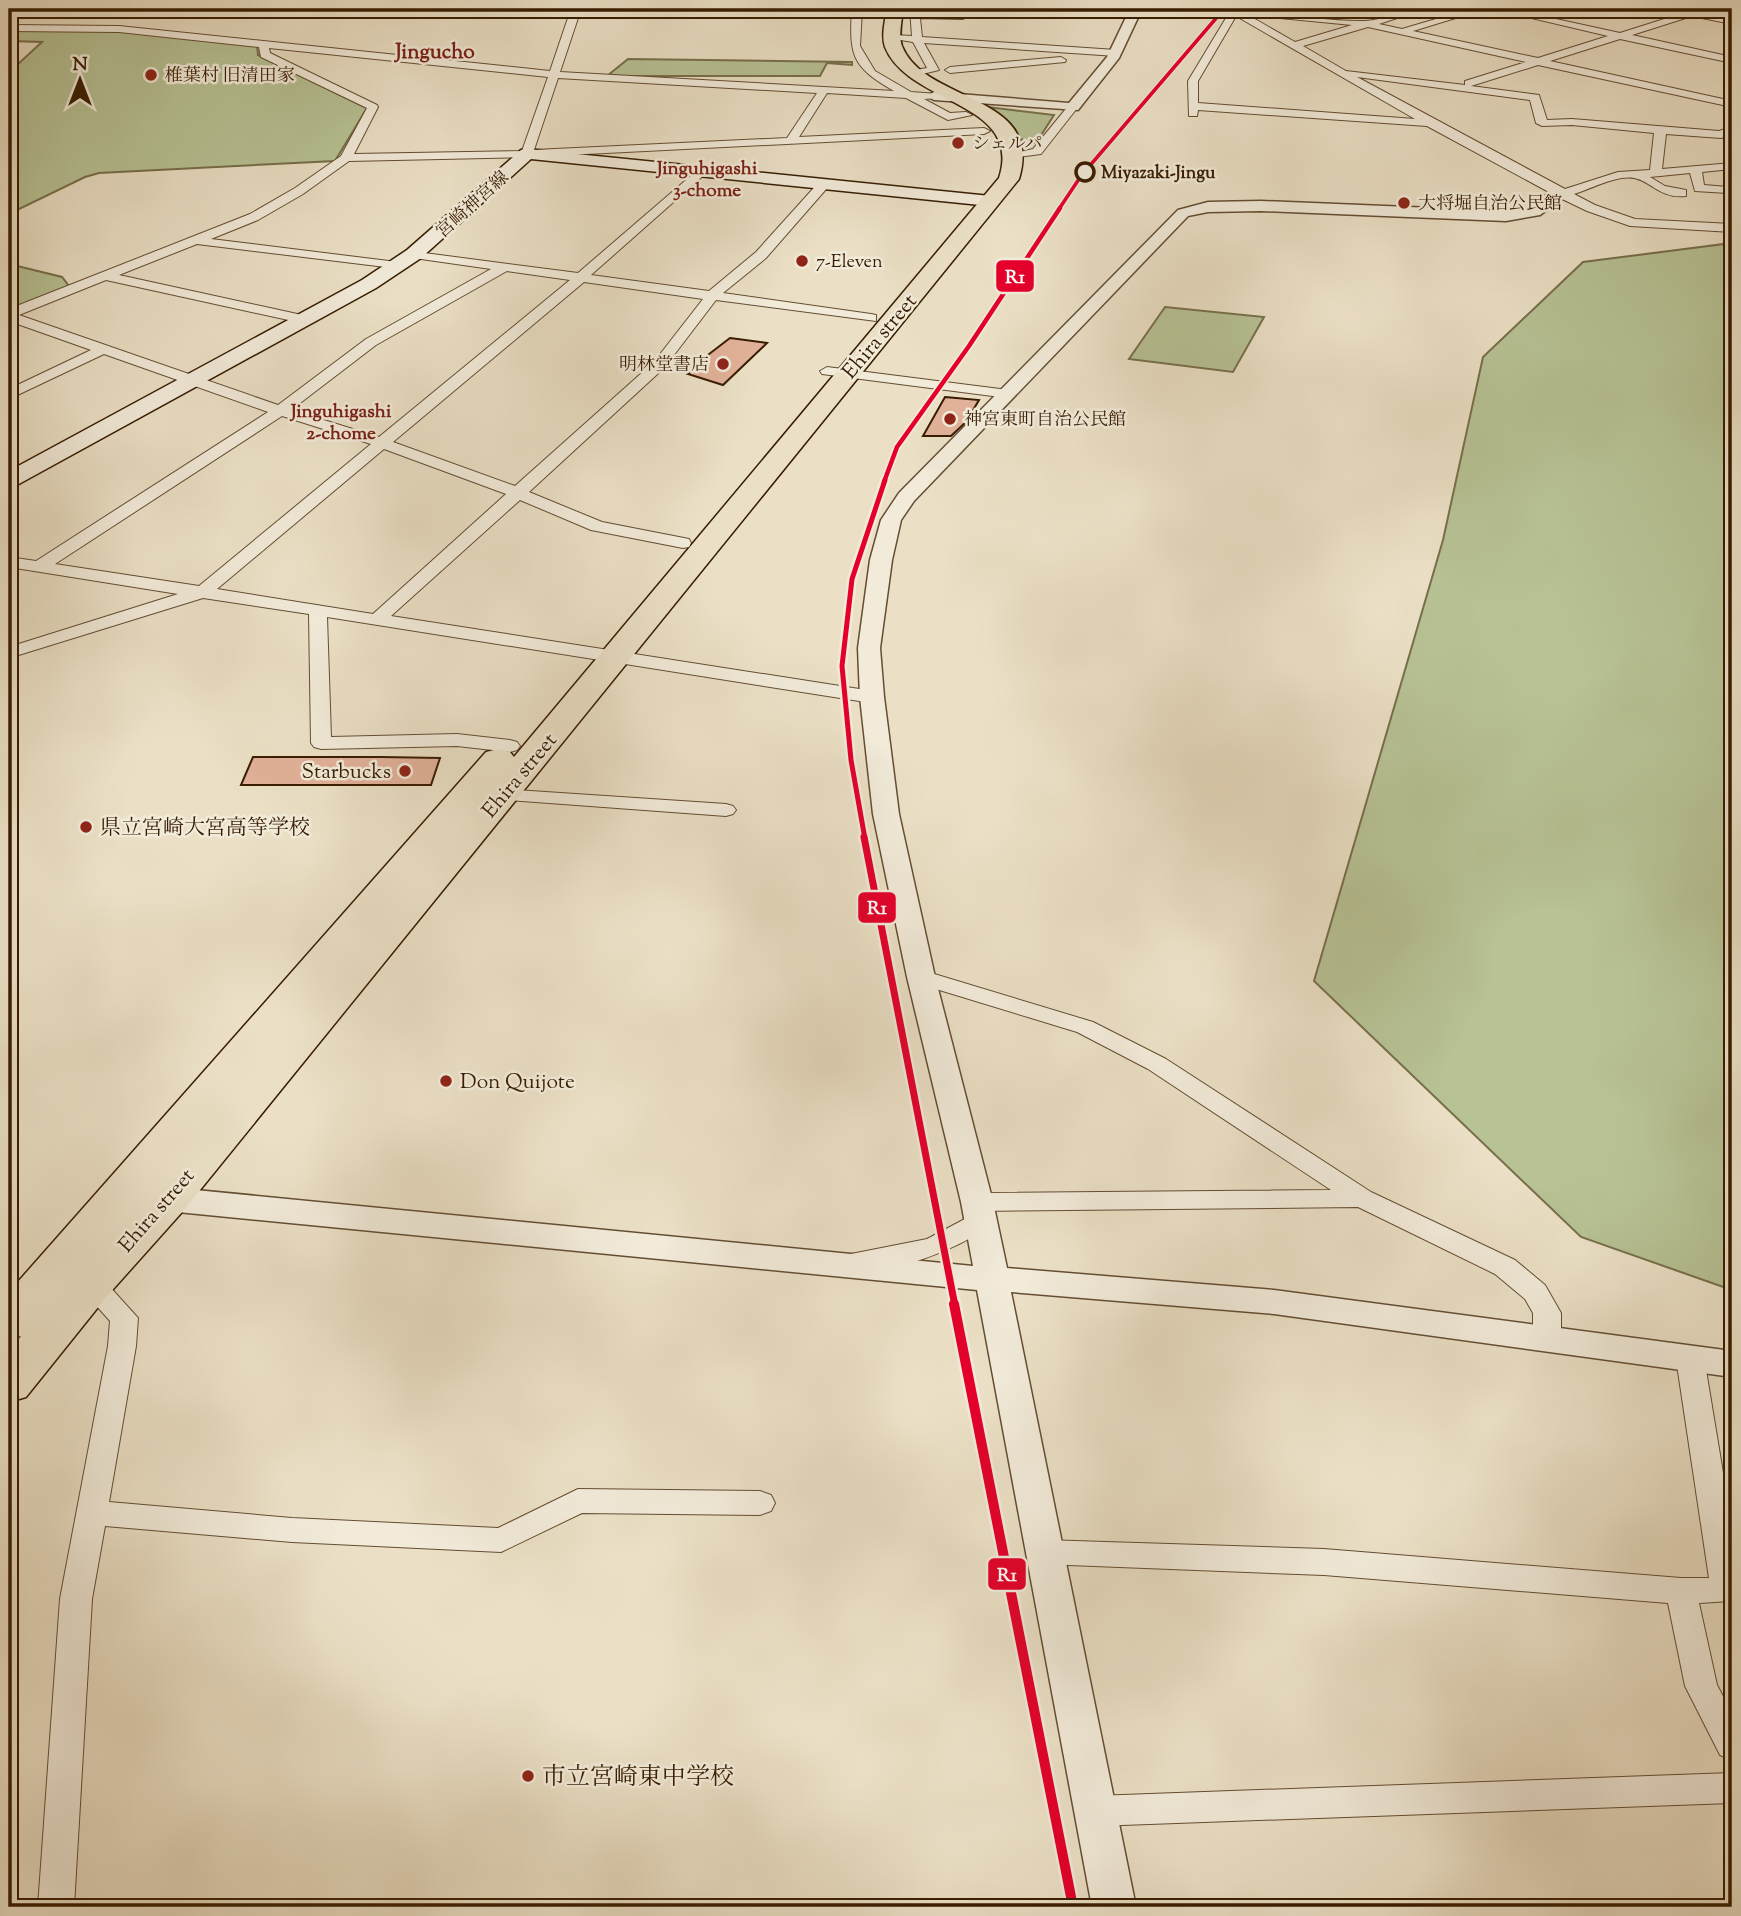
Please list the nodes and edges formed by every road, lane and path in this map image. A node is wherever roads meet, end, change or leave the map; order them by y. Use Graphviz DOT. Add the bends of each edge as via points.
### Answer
graph roads {
  1 [pos="72,9"];
  2 [pos="88,9"];
  3 [pos="576,9"];
  4 [pos="857,9"];
  5 [pos="874,9"];
  6 [pos="895,9"];
  7 [pos="970,9"];
  8 [pos="1136,9"];
  9 [pos="1217,9"];
  10 [pos="1419,9"];
  11 [pos="1480,9"];
  12 [pos="1498,9"];
  13 [pos="1670,9"];
  14 [pos="1235,10"];
  15 [pos="915,12"];
  16 [pos="1692,13"];
  17 [pos="1732,22"];
  18 [pos="1368,24"];
  19 [pos="9,28"];
  20 [pos="1403,31"];
  21 [pos="1619,36"];
  22 [pos="893,38"];
  23 [pos="916,39"];
  24 [pos="263,43"];
  25 [pos="1295,45"];
  26 [pos="1115,55"];
  27 [pos="1732,60"];
  28 [pos="1541,61"];
  29 [pos="950,70"];
  30 [pos="1340,72"];
  31 [pos="914,73"];
  32 [pos="555,75"];
  33 [pos="1460,86"];
  34 [pos="824,90"];
  35 [pos="907,94"];
  36 [pos="934,96"];
  37 [pos="958,97"];
  38 [pos="1732,104"];
  39 [pos="1073,107"];
  40 [pos="966,115"];
  41 [pos="1432,124"];
  42 [pos="1732,130"];
  43 [pos="1660,131"];
  44 [pos="988,139"];
  45 [pos="791,140"];
  46 [pos="527,154"];
  47 [pos="1014,156"];
  48 [pos="346,158"];
  49 [pos="1732,166"];
  50 [pos="1695,169"];
  51 [pos="700,172"];
  52 [pos="1655,172"];
  53 [pos="1636,173"];
  54 [pos="824,184"];
  55 [pos="983,189"];
  56 [pos="1724,190"];
  57 [pos="1682,192"];
  58 [pos="1562,194"];
  59 [pos="1732,228"];
  60 [pos="197,241"];
  61 [pos="405,260"];
  62 [pos="504,267"];
  63 [pos="104,276"];
  64 [pos="580,278"];
  65 [pos="712,296"];
  66 [pos="9,315"];
  67 [pos="871,318"];
  68 [pos="302,319"];
  69 [pos="104,349"];
  70 [pos="838,372"];
  71 [pos="191,379"];
  72 [pos="1008,394"];
  73 [pos="9,395"];
  74 [pos="280,411"];
  75 [pos="379,442"];
  76 [pos="9,480"];
  77 [pos="518,493"];
  78 [pos="683,542"];
  79 [pos="9,562"];
  80 [pos="39,567"];
  81 [pos="203,592"];
  82 [pos="318,610"];
  83 [pos="378,619"];
  84 [pos="9,653"];
  85 [pos="605,653"];
  86 [pos="872,697"];
  87 [pos="510,746"];
  88 [pos="502,795"];
  89 [pos="726,810"];
  90 [pos="921,976"];
  91 [pos="125,1188"];
  92 [pos="1362,1198"];
  93 [pos="167,1200"];
  94 [pos="979,1211"];
  95 [pos="839,1265"];
  96 [pos="992,1279"];
  97 [pos="91,1284"];
  98 [pos="9,1323"];
  99 [pos="1547,1340"];
  100 [pos="1690,1358"];
  101 [pos="1732,1364"];
  102 [pos="9,1384"];
  103 [pos="760,1503"];
  104 [pos="91,1513"];
  105 [pos="1043,1552"];
  106 [pos="1681,1591"];
  107 [pos="1732,1745"];
  108 [pos="1732,1788"];
  109 [pos="1095,1811"];
  110 [pos="57,1907"];
  111 [pos="1114,1907"];
  1 -- 2 [label="street"];
  3 -- 32 [label="street"];
  4 -- 35 [label="street" via="855,46 871,73"];
  5 -- 36 [label="highway" via="872,47 881,62 898,78"];
  6 -- 22 [label="highway"];
  7 -- 15 [label="street" via="963,16"];
  8 -- 26 [label="street"];
  9 -- 14 [label="street"];
  10 -- 18 [label="street"];
  11 -- 20 [label="street"];
  12 -- 21 [label="street"];
  13 -- 16 [label="street"];
  14 -- 18 [label="street"];
  14 -- 25 [label="street"];
  14 -- 41 [label="street" via="1193,80 1193,110"];
  15 -- 23 [label="street"];
  16 -- 17 [label="street"];
  16 -- 21 [label="street"];
  18 -- 20 [label="street"];
  18 -- 25 [label="street"];
  19 -- 24 [label="street" via="119,29"];
  20 -- 28 [label="street"];
  21 -- 27 [label="street"];
  21 -- 28 [label="street"];
  22 -- 23 [label="street"];
  22 -- 31 [label="highway" via="901,60"];
  23 -- 26 [label="street"];
  23 -- 31 [label="street" via="922,57 934,70"];
  24 -- 32 [label="street"];
  24 -- 48 [label="street" via="265,54 373,107"];
  25 -- 30 [label="street"];
  26 -- 29 [label="street"];
  26 -- 39 [label="street"];
  28 -- 33 [label="street"];
  28 -- 38 [label="street"];
  30 -- 33 [label="street"];
  30 -- 41 [label="street"];
  31 -- 37 [label="highway"];
  32 -- 34 [label="street"];
  32 -- 46 [label="street"];
  33 -- 43 [label="street" via="1535,97 1542,123"];
  34 -- 35 [label="street"];
  34 -- 45 [label="street"];
  35 -- 36 [label="street"];
  35 -- 40 [label="street" via="948,117"];
  36 -- 37 [label="street"];
  36 -- 40 [label="highway"];
  37 -- 39 [label="street"];
  37 -- 47 [label="highway" via="1005,130"];
  39 -- 47 [label="street" via="1037,152"];
  40 -- 44 [label="highway"];
  41 -- 58 [label="street"];
  42 -- 43 [label="street" via="1721,135"];
  43 -- 52 [label="street"];
  44 -- 45 [label="street"];
  45 -- 46 [label="street"];
  46 -- 48 [label="street"];
  46 -- 51 [label="main road, 宮崎神宮線"];
  46 -- 61 [label="main road, 宮崎神宮線"];
  47 -- 55 [label="highway, Ehira street" via="1009,179"];
  48 -- 60 [label="street" via="254,217"];
  49 -- 50 [label="street"];
  50 -- 52 [label="street"];
  50 -- 56 [label="street" via="1699,188"];
  51 -- 54 [label="main road, 宮崎神宮線"];
  51 -- 64 [label="street"];
  52 -- 53 [label="street"];
  53 -- 57 [label="street" via="1661,189"];
  53 -- 58 [label="street"];
  54 -- 55 [label="main road, 宮崎神宮線"];
  54 -- 65 [label="street" via="761,255"];
  55 -- 67 [label="highway, Ehira street"];
  55 -- 70 [label="highway, Ehira street"];
  58 -- 59 [label="street" via="1634,223"];
  58 -- 72 [label="street" via="1535,212 1506,216 1261,206 1208,207 1182,213"];
  60 -- 61 [label="street"];
  60 -- 63 [label="street"];
  61 -- 62 [label="street"];
  61 -- 68 [label="main road, 宮崎神宮線"];
  62 -- 64 [label="street"];
  62 -- 74 [label="street" via="371,342"];
  63 -- 66 [label="street"];
  63 -- 68 [label="street"];
  64 -- 65 [label="street"];
  64 -- 75 [label="street"];
  65 -- 67 [label="street"];
  65 -- 77 [label="street" via="659,365"];
  66 -- 69 [label="street"];
  67 -- 70 [label="highway, Ehira street"];
  68 -- 71 [label="main road, 宮崎神宮線"];
  69 -- 71 [label="street"];
  69 -- 73 [label="street"];
  70 -- 72 [label="street"];
  70 -- 78 [label="highway, Ehira street"];
  70 -- 85 [label="highway, Ehira street"];
  71 -- 74 [label="street"];
  71 -- 76 [label="main road, 宮崎神宮線"];
  72 -- 86 [label="street" via="906,498 891,520 869,648"];
  74 -- 75 [label="street"];
  74 -- 80 [label="street"];
  75 -- 77 [label="street"];
  75 -- 81 [label="street"];
  77 -- 78 [label="street" via="597,526"];
  77 -- 83 [label="street"];
  78 -- 85 [label="highway, Ehira street"];
  79 -- 80 [label="street"];
  80 -- 81 [label="street"];
  81 -- 82 [label="street"];
  81 -- 84 [label="street"];
  82 -- 83 [label="street"];
  82 -- 87 [label="street" via="321,743 457,740"];
  83 -- 85 [label="street"];
  85 -- 86 [label="street"];
  85 -- 87 [label="highway, Ehira street"];
  85 -- 88 [label="highway, Ehira street"];
  86 -- 90 [label="street" via="886,814"];
  87 -- 91 [label="highway, Ehira street"];
  88 -- 89 [label="street"];
  88 -- 93 [label="highway, Ehira street"];
  90 -- 92 [label="street" via="1085,1027 1157,1064"];
  90 -- 94 [label="street"];
  91 -- 93 [label="street"];
  91 -- 98 [label="highway, Ehira street"];
  92 -- 94 [label="street"];
  92 -- 99 [label="street" via="1505,1267 1535,1292 1547,1312"];
  93 -- 95 [label="street"];
  93 -- 97 [label="highway, Ehira street"];
  94 -- 95 [label="street" via="941,1246"];
  94 -- 96 [label="street"];
  95 -- 96 [label="street"];
  96 -- 99 [label="street" via="1274,1302"];
  96 -- 105 [label="street"];
  97 -- 102 [label="highway, Ehira street"];
  97 -- 104 [label="street" via="124,1318"];
  99 -- 100 [label="street"];
  100 -- 101 [label="street"];
  100 -- 106 [label="street" via="1727,1590"];
  103 -- 104 [label="street" via="578,1501 500,1540 292,1530"];
  104 -- 110 [label="street" via="76,1599"];
  105 -- 106 [label="street" via="1324,1562"];
  105 -- 109 [label="street"];
  106 -- 107 [label="street" via="1701,1686"];
  108 -- 109 [label="street"];
  109 -- 111 [label="street"];
}
